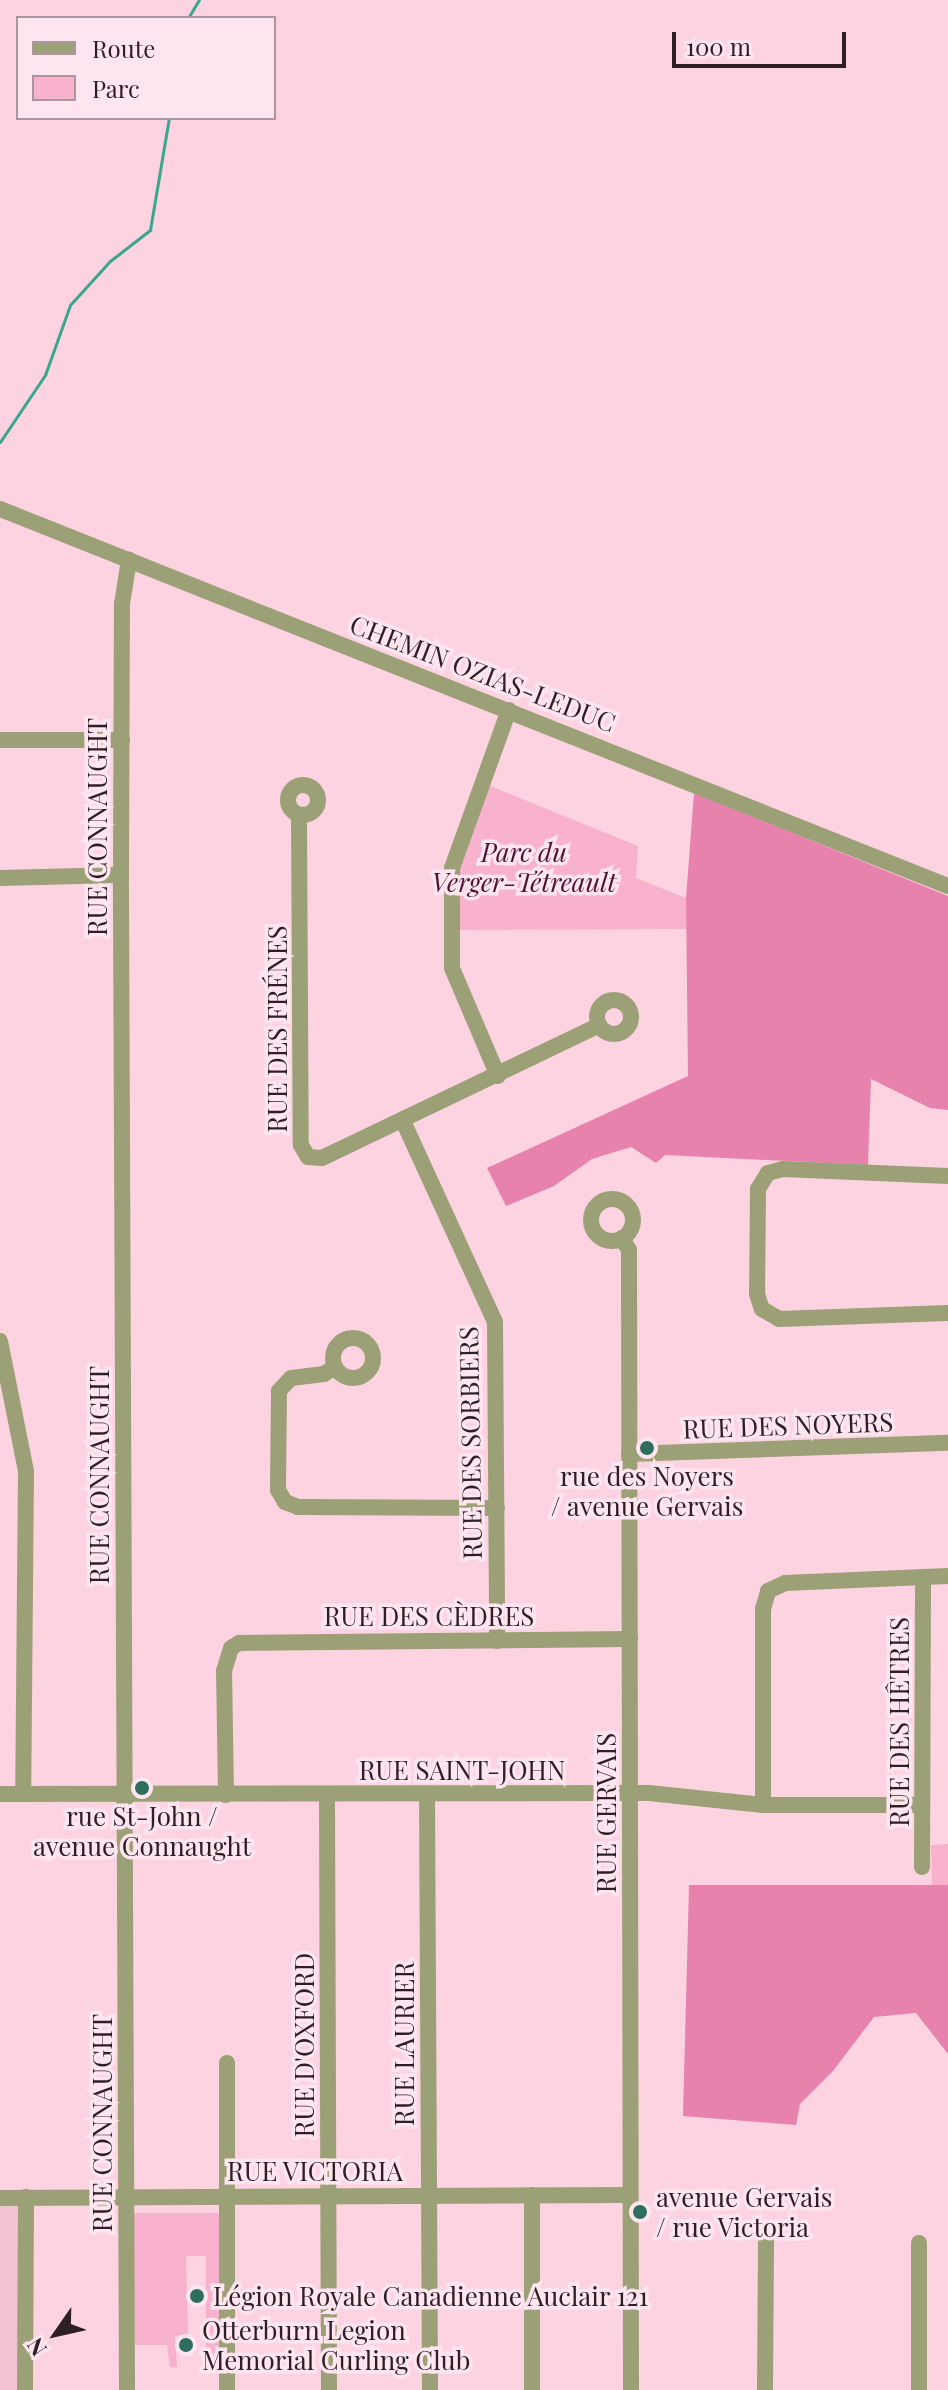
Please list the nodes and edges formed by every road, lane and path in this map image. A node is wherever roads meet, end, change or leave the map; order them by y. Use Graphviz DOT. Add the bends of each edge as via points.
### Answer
graph roads {
  1 [pos="0,509"];
  2 [pos="129,560"];
  3 [pos="509,710"];
  4 [pos="0,740"];
  5 [pos="122,740"];
  6 [pos="299,815"];
  7 [pos="121,875"];
  8 [pos="0,878"];
  9 [pos="948,886"];
  10 [pos="599,1025"];
  11 [pos="498,1076"];
  12 [pos="403,1121"];
  13 [pos="948,1176"];
  14 [pos="622,1238"];
  15 [pos="948,1313"];
  16 [pos="0,1341"];
  17 [pos="335,1367"];
  18 [pos="948,1443"];
  19 [pos="629,1454"];
  20 [pos="497,1508"];
  21 [pos="948,1576"];
  22 [pos="923,1578"];
  23 [pos="630,1639"];
  24 [pos="497,1641"];
  25 [pos="629,1793"];
  26 [pos="0,1794"];
  27 [pos="23,1794"];
  28 [pos="427,1794"];
  29 [pos="124,1795"];
  30 [pos="226,1795"];
  31 [pos="327,1795"];
  32 [pos="763,1805"];
  33 [pos="922,1805"];
  34 [pos="922,1867"];
  35 [pos="227,2063"];
  36 [pos="329,2194"];
  37 [pos="429,2194"];
  38 [pos="227,2195"];
  39 [pos="532,2195"];
  40 [pos="630,2195"];
  41 [pos="127,2196"];
  42 [pos="26,2197"];
  43 [pos="0,2198"];
  44 [pos="766,2233"];
  45 [pos="919,2243"];
  46 [pos="25,2390"];
  47 [pos="127,2390"];
  48 [pos="227,2390"];
  49 [pos="329,2390"];
  50 [pos="430,2390"];
  51 [pos="532,2390"];
  52 [pos="631,2390"];
  53 [pos="765,2390"];
  54 [pos="919,2390"];
  1 -- 2 [label="street, CHEMIN OZIAS-LEDUC"];
  2 -- 3 [label="street, CHEMIN OZIAS-LEDUC"];
  2 -- 5 [label="street, RUE CONNAUGHT" via="122,595"];
  3 -- 9 [label="street, CHEMIN OZIAS-LEDUC"];
  3 -- 11 [label="street" via="452,868 452,968"];
  4 -- 5 [label="street"];
  5 -- 7 [label="street, RUE CONNAUGHT"];
  6 -- 12 [label="street, RUE DES FRÉNES" via="302,1151 320,1159"];
  7 -- 8 [label="street"];
  7 -- 29 [label="street, RUE CONNAUGHT"];
  10 -- 11 [label="street, RUE DES FRÉNES"];
  11 -- 12 [label="street, RUE DES FRÉNES"];
  12 -- 20 [label="street, RUE DES SORBIERS" via="495,1322"];
  13 -- 15 [label="street" via="771,1171 758,1189 757,1294 762,1309 779,1319"];
  14 -- 19 [label="street, RUE GERVAIS" via="629,1250"];
  16 -- 27 [label="street" via="26,1471"];
  17 -- 20 [label="street" via="324,1374 291,1378 279,1391 278,1490 285,1502 298,1507"];
  18 -- 19 [label="street, RUE DES NOYERS"];
  19 -- 23 [label="street, RUE GERVAIS"];
  20 -- 24 [label="street, RUE DES SORBIERS"];
  21 -- 22 [label="street"];
  22 -- 32 [label="street" via="785,1583 768,1591 763,1609"];
  22 -- 33 [label="street, RUE DES HÊTRES"];
  23 -- 24 [label="street, RUE DES CÈDRES"];
  23 -- 25 [label="street, RUE GERVAIS"];
  24 -- 30 [label="street, RUE DES CÈDRES" via="246,1640 231,1648 224,1671"];
  25 -- 28 [label="street, RUE SAINT-JOHN"];
  25 -- 32 [label="street, RUE SAINT-JOHN" via="705,1795"];
  25 -- 40 [label="street, RUE GERVAIS"];
  26 -- 27 [label="street, RUE SAINT-JOHN"];
  27 -- 29 [label="street, RUE SAINT-JOHN"];
  28 -- 31 [label="street, RUE SAINT-JOHN"];
  28 -- 37 [label="street, RUE LAURIER"];
  29 -- 30 [label="street, RUE SAINT-JOHN"];
  29 -- 41 [label="street, RUE CONNAUGHT"];
  30 -- 31 [label="street, RUE SAINT-JOHN"];
  31 -- 36 [label="street, RUE D'OXFORD"];
  32 -- 33 [label="street, RUE SAINT-JOHN"];
  33 -- 34 [label="street, RUE DES HÊTRES"];
  35 -- 38 [label="street"];
  36 -- 37 [label="street, RUE VICTORIA"];
  36 -- 38 [label="street, RUE VICTORIA"];
  36 -- 49 [label="street, RUE D'OXFORD"];
  37 -- 39 [label="street, RUE VICTORIA"];
  37 -- 50 [label="street, RUE LAURIER"];
  38 -- 41 [label="street, RUE VICTORIA"];
  38 -- 48 [label="street"];
  39 -- 40 [label="street, RUE VICTORIA"];
  39 -- 51 [label="street"];
  40 -- 52 [label="street, RUE GERVAIS"];
  41 -- 42 [label="street, RUE VICTORIA"];
  41 -- 47 [label="street, RUE CONNAUGHT"];
  42 -- 43 [label="street, RUE VICTORIA"];
  42 -- 46 [label="street"];
  44 -- 53 [label="street"];
  45 -- 54 [label="street"];
}
